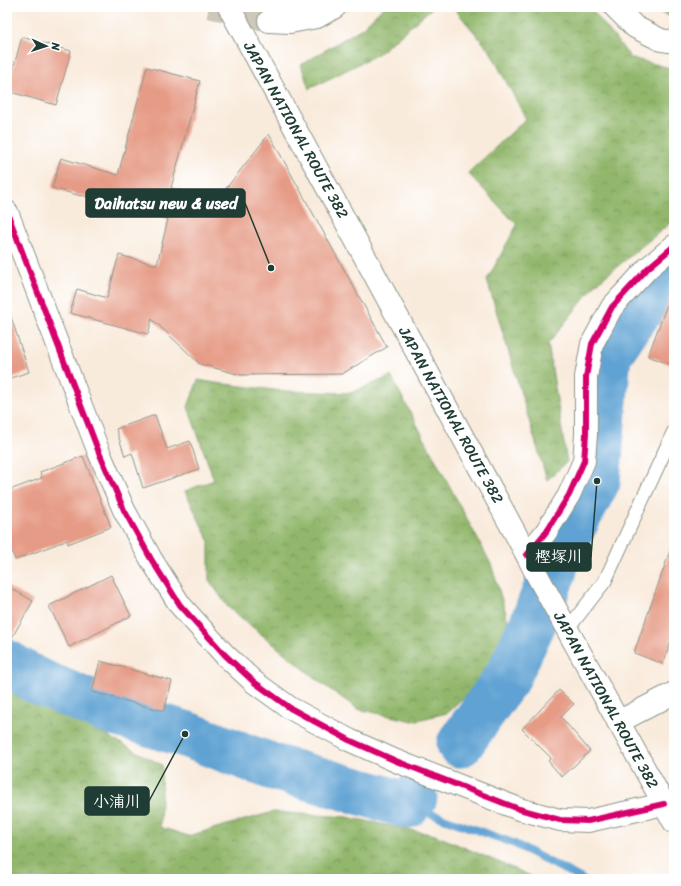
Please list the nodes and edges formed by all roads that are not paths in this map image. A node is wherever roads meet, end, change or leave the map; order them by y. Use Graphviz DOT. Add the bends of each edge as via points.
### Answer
graph roads {
  1 [pos="229,7"];
  2 [pos="335,7"];
  3 [pos="615,7"];
  4 [pos="269,21"];
  5 [pos="674,42"];
  6 [pos="7,212"];
  7 [pos="674,246"];
  8 [pos="674,431"];
  9 [pos="527,555"];
  10 [pos="564,623"];
  11 [pos="674,692"];
  12 [pos="618,722"];
  13 [pos="669,813"];
  1 -- 9 [label="main road, JAPAN NATIONAL ROUTE 382"];
  2 -- 4 [label="main road" via="317,17 290,22"];
  3 -- 5 [label="main road" via="635,27 661,40"];
  6 -- 13 [label="main road" via="89,429 124,510 180,605 225,655 254,682 290,708 349,740 519,809 560,820 588,822"];
  7 -- 9 [label="main road" via="648,268 612,307 592,344 586,377 584,461 569,495 546,532"];
  8 -- 10 [label="lane" via="605,581"];
  9 -- 10 [label="main road, JAPAN NATIONAL ROUTE 382"];
  10 -- 12 [label="main road, JAPAN NATIONAL ROUTE 382"];
  11 -- 12 [label="main road"];
  12 -- 13 [label="main road, JAPAN NATIONAL ROUTE 382"];
}
